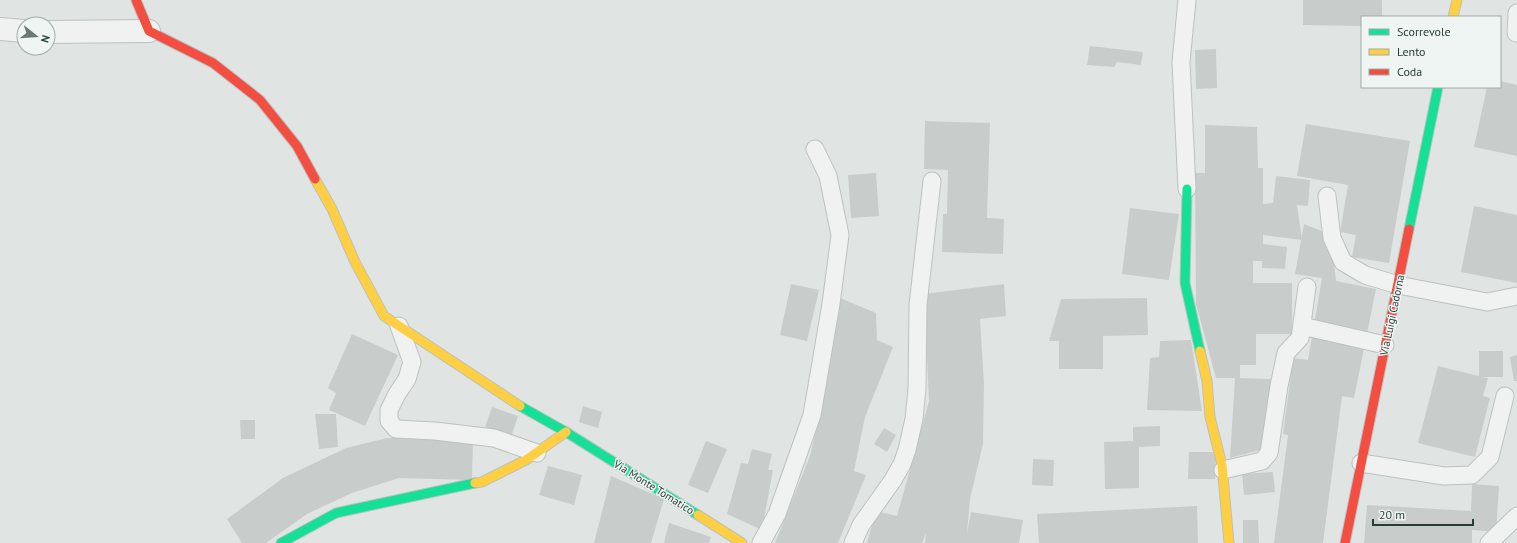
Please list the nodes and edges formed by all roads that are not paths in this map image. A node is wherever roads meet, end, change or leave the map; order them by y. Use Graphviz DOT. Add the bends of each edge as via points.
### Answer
graph roads {
  1 [pos="136,0"];
  2 [pos="1187,0"];
  3 [pos="1457,0"];
  4 [pos="1517,13"];
  5 [pos="1453,16"];
  6 [pos="0,29"];
  7 [pos="16,30"];
  8 [pos="149,31"];
  9 [pos="56,32"];
  10 [pos="1517,33"];
  11 [pos="1438,88"];
  12 [pos="816,148"];
  13 [pos="932,181"];
  14 [pos="1187,189"];
  15 [pos="1327,196"];
  16 [pos="1398,285"];
  17 [pos="1306,287"];
  18 [pos="1517,296"];
  19 [pos="399,326"];
  20 [pos="1302,326"];
  21 [pos="1386,345"];
  22 [pos="1505,396"];
  23 [pos="566,432"];
  24 [pos="537,452"];
  25 [pos="1361,463"];
  26 [pos="1223,470"];
  27 [pos="1517,516"];
  28 [pos="281,543"];
  29 [pos="742,543"];
  30 [pos="762,543"];
  31 [pos="853,543"];
  32 [pos="1229,543"];
  33 [pos="1345,543"];
  34 [pos="1489,543"];
  1 -- 8 [label="street"];
  2 -- 14 [label="lane" via="1182,62"];
  3 -- 5 [label="street"];
  4 -- 10 [label="lane"];
  6 -- 7 [label="street"];
  8 -- 9 [label="street"];
  8 -- 19 [label="street, Via Monte Tomatico" via="213,63 260,100 297,146 332,209 355,262 384,316"];
  11 -- 16 [label="street, Via Luigi Cadorna"];
  12 -- 30 [label="lane" via="828,176 840,234 831,304 812,415 777,514"];
  13 -- 31 [label="lane" via="918,306 914,419 902,464"];
  14 -- 26 [label="street" via="1185,283 1207,381 1210,417"];
  15 -- 16 [label="lane" via="1332,238 1343,262 1365,275"];
  16 -- 18 [label="lane" via="1487,302"];
  16 -- 21 [label="street, Via Luigi Cadorna"];
  17 -- 20 [label="lane"];
  19 -- 23 [label="street, Via Monte Tomatico" via="508,400"];
  19 -- 24 [label="lane" via="412,362 407,379 389,410 389,421 396,429 494,438"];
  20 -- 21 [label="lane"];
  20 -- 26 [label="lane" via="1300,338 1286,353 1269,453 1262,461"];
  21 -- 25 [label="street, Via Luigi Cadorna"];
  22 -- 25 [label="lane" via="1490,457 1472,475 1444,476"];
  23 -- 24 [label="street"];
  23 -- 29 [label="street, Via Monte Tomatico"];
  24 -- 28 [label="street" via="482,482 336,513"];
  25 -- 33 [label="street, Via Luigi Cadorna"];
  26 -- 32 [label="street"];
  27 -- 34 [label="lane"];
}
